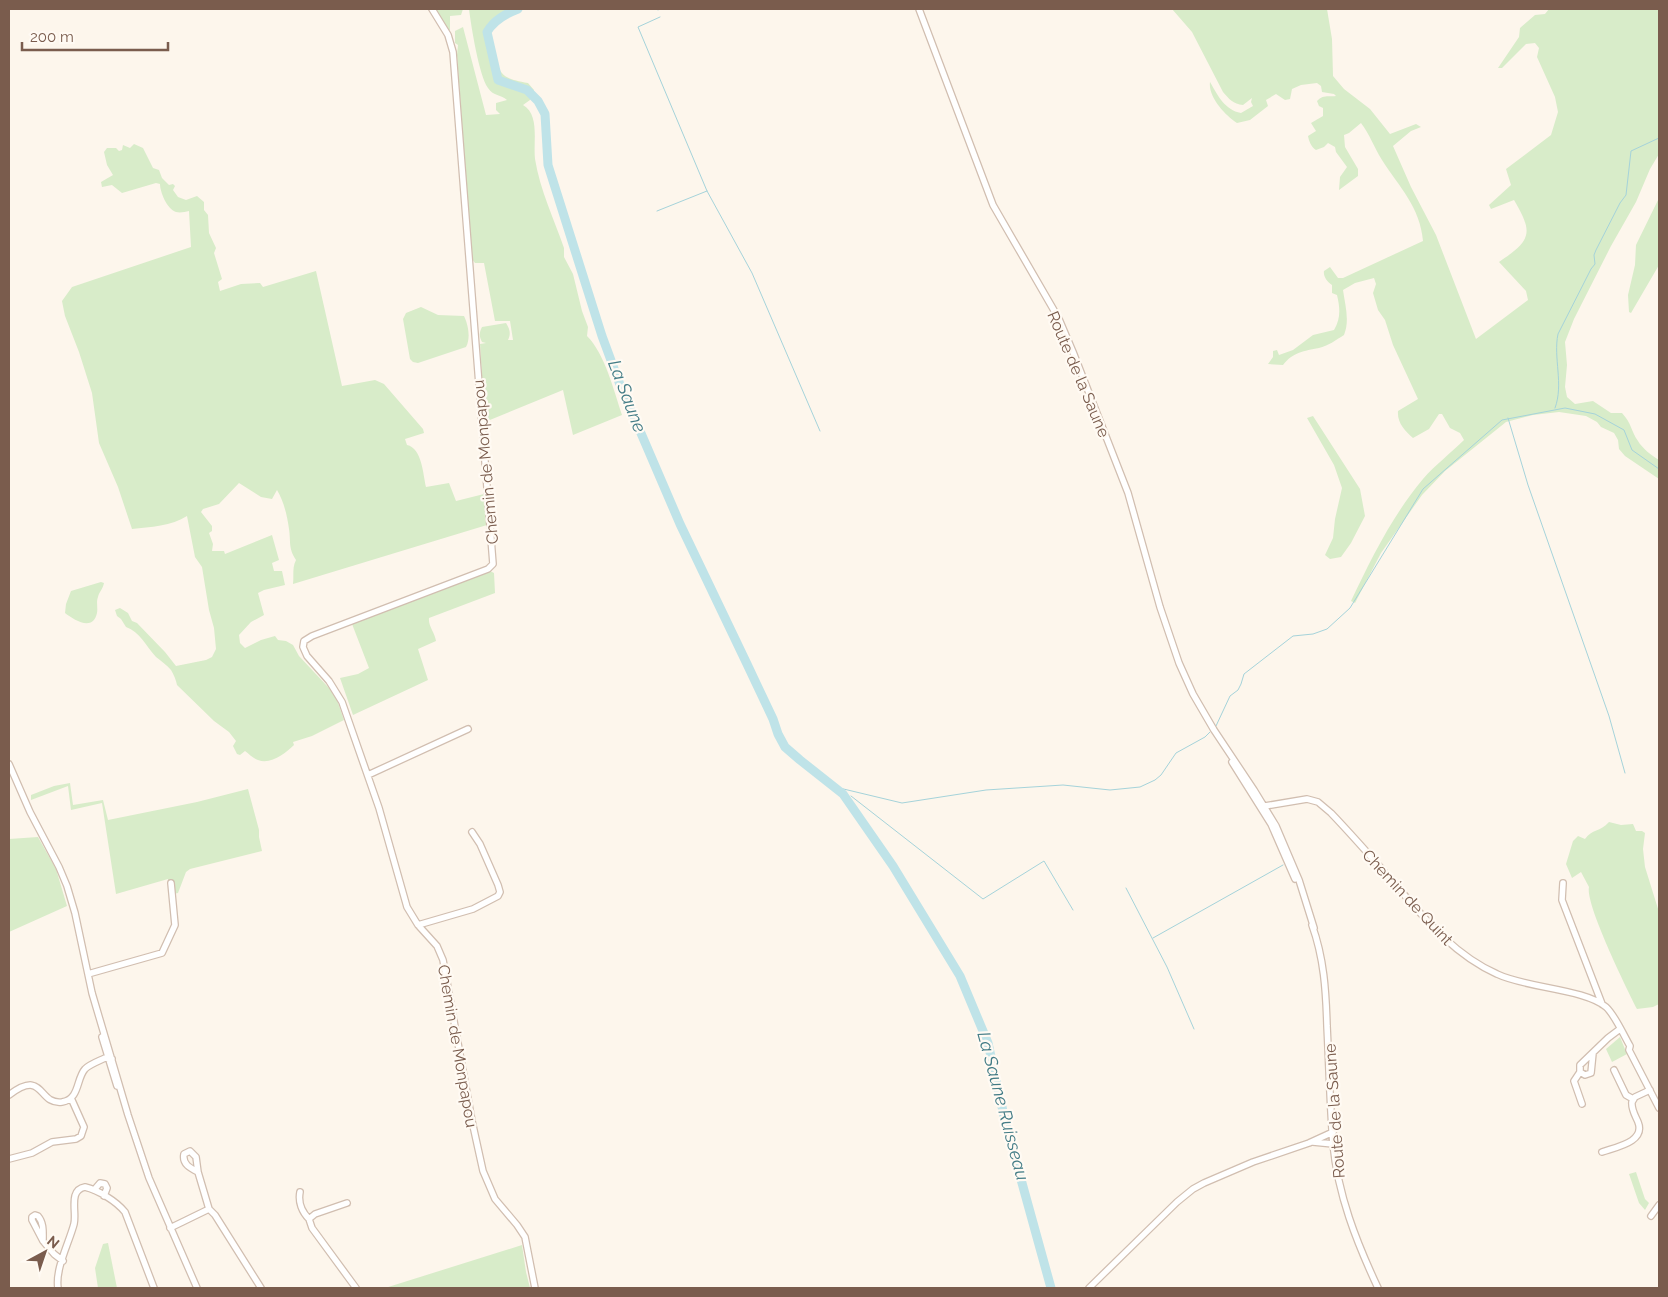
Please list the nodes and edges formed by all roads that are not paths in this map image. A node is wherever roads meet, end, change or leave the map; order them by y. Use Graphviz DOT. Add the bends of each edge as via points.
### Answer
graph roads {
  1 [pos="432,9"];
  2 [pos="919,9"];
  3 [pos="468,729"];
  4 [pos="9,764"];
  5 [pos="368,775"];
  6 [pos="1281,804"];
  7 [pos="1264,809"];
  8 [pos="1270,814"];
  9 [pos="472,832"];
  10 [pos="171,882"];
  11 [pos="1563,883"];
  12 [pos="418,925"];
  13 [pos="1314,928"];
  14 [pos="88,974"];
  15 [pos="1602,1004"];
  16 [pos="1620,1029"];
  17 [pos="1593,1052"];
  18 [pos="109,1060"];
  19 [pos="1614,1070"];
  20 [pos="1580,1072"];
  21 [pos="1650,1090"];
  22 [pos="9,1095"];
  23 [pos="71,1098"];
  24 [pos="1633,1099"];
  25 [pos="1582,1104"];
  26 [pos="1659,1108"];
  27 [pos="1333,1132"];
  28 [pos="1309,1143"];
  29 [pos="1333,1144"];
  30 [pos="1602,1152"];
  31 [pos="9,1159"];
  32 [pos="198,1172"];
  33 [pos="94,1190"];
  34 [pos="300,1192"];
  35 [pos="104,1196"];
  36 [pos="347,1203"];
  37 [pos="1659,1205"];
  38 [pos="209,1210"];
  39 [pos="1651,1216"];
  40 [pos="309,1219"];
  41 [pos="170,1228"];
  42 [pos="43,1241"];
  43 [pos="62,1261"];
  44 [pos="58,1288"];
  45 [pos="154,1288"];
  46 [pos="197,1288"];
  47 [pos="261,1288"];
  48 [pos="356,1288"];
  49 [pos="535,1288"];
  50 [pos="1089,1288"];
  51 [pos="1378,1288"];
  1 -- 5 [label="street, Chemin de Monpapou" via="450,40 453,52 494,561 488,569 304,641 304,652 342,702"];
  2 -- 7 [label="street, Route de la Saune" via="993,205 1066,335 1128,493 1172,647 1193,694 1235,768"];
  3 -- 5 [label="street"];
  4 -- 14 [label="street" via="63,876"];
  5 -- 12 [label="street, Chemin de Monpapou" via="401,890"];
  6 -- 7 [label="street, Chemin de Quint"];
  6 -- 8 [label="street"];
  6 -- 15 [label="street, Chemin de Quint" via="1307,799 1326,808 1438,933 1476,963 1513,981"];
  7 -- 8 [label="street"];
  7 -- 13 [label="street, Route de la Saune"];
  8 -- 13 [label="street, Route de la Saune" via="1292,860"];
  9 -- 12 [label="street" via="498,885 498,896 473,909"];
  10 -- 14 [label="street" via="175,925 162,953"];
  11 -- 15 [label="street" via="1562,900"];
  12 -- 49 [label="street, Chemin de Monpapou" via="437,946 443,960 483,1171 494,1199 525,1237"];
  13 -- 27 [label="street, Route de la Saune" via="1325,981"];
  14 -- 18 [label="street"];
  15 -- 16 [label="street"];
  16 -- 17 [label="street"];
  16 -- 21 [label="street"];
  17 -- 20 [label="street" via="1582,1062"];
  17 -- 20 [label="street" via="1591,1073 1585,1075"];
  18 -- 23 [label="street" via="92,1064 83,1072"];
  18 -- 41 [label="street" via="149,1178"];
  19 -- 24 [label="street" via="1626,1095"];
  20 -- 25 [label="street" via="1574,1081"];
  21 -- 24 [label="street"];
  21 -- 26 [label="street"];
  22 -- 23 [label="street" via="21,1086 30,1085 56,1102"];
  23 -- 31 [label="street" via="84,1128 81,1136 52,1142 32,1153"];
  24 -- 30 [label="street" via="1631,1106 1640,1127 1638,1135"];
  27 -- 28 [label="street"];
  27 -- 29 [label="street, Route de la Saune"];
  28 -- 29 [label="street"];
  28 -- 50 [label="street" via="1198,1186 1177,1202"];
  29 -- 51 [label="street, Route de la Saune" via="1343,1202"];
  32 -- 38 [label="street"];
  33 -- 35 [label="street"];
  33 -- 35 [label="street" via="100,1182 105,1184"];
  33 -- 43 [label="street" via="81,1187 76,1192 74,1224"];
  34 -- 40 [label="street" via="300,1204"];
  35 -- 45 [label="street" via="125,1212"];
  36 -- 40 [label="street"];
  37 -- 39 [label="street"];
  38 -- 41 [label="street"];
  38 -- 47 [label="street"];
  40 -- 48 [label="street" via="312,1228"];
  41 -- 46 [label="street"];
  42 -- 43 [label="street"];
  43 -- 44 [label="street"];
}
